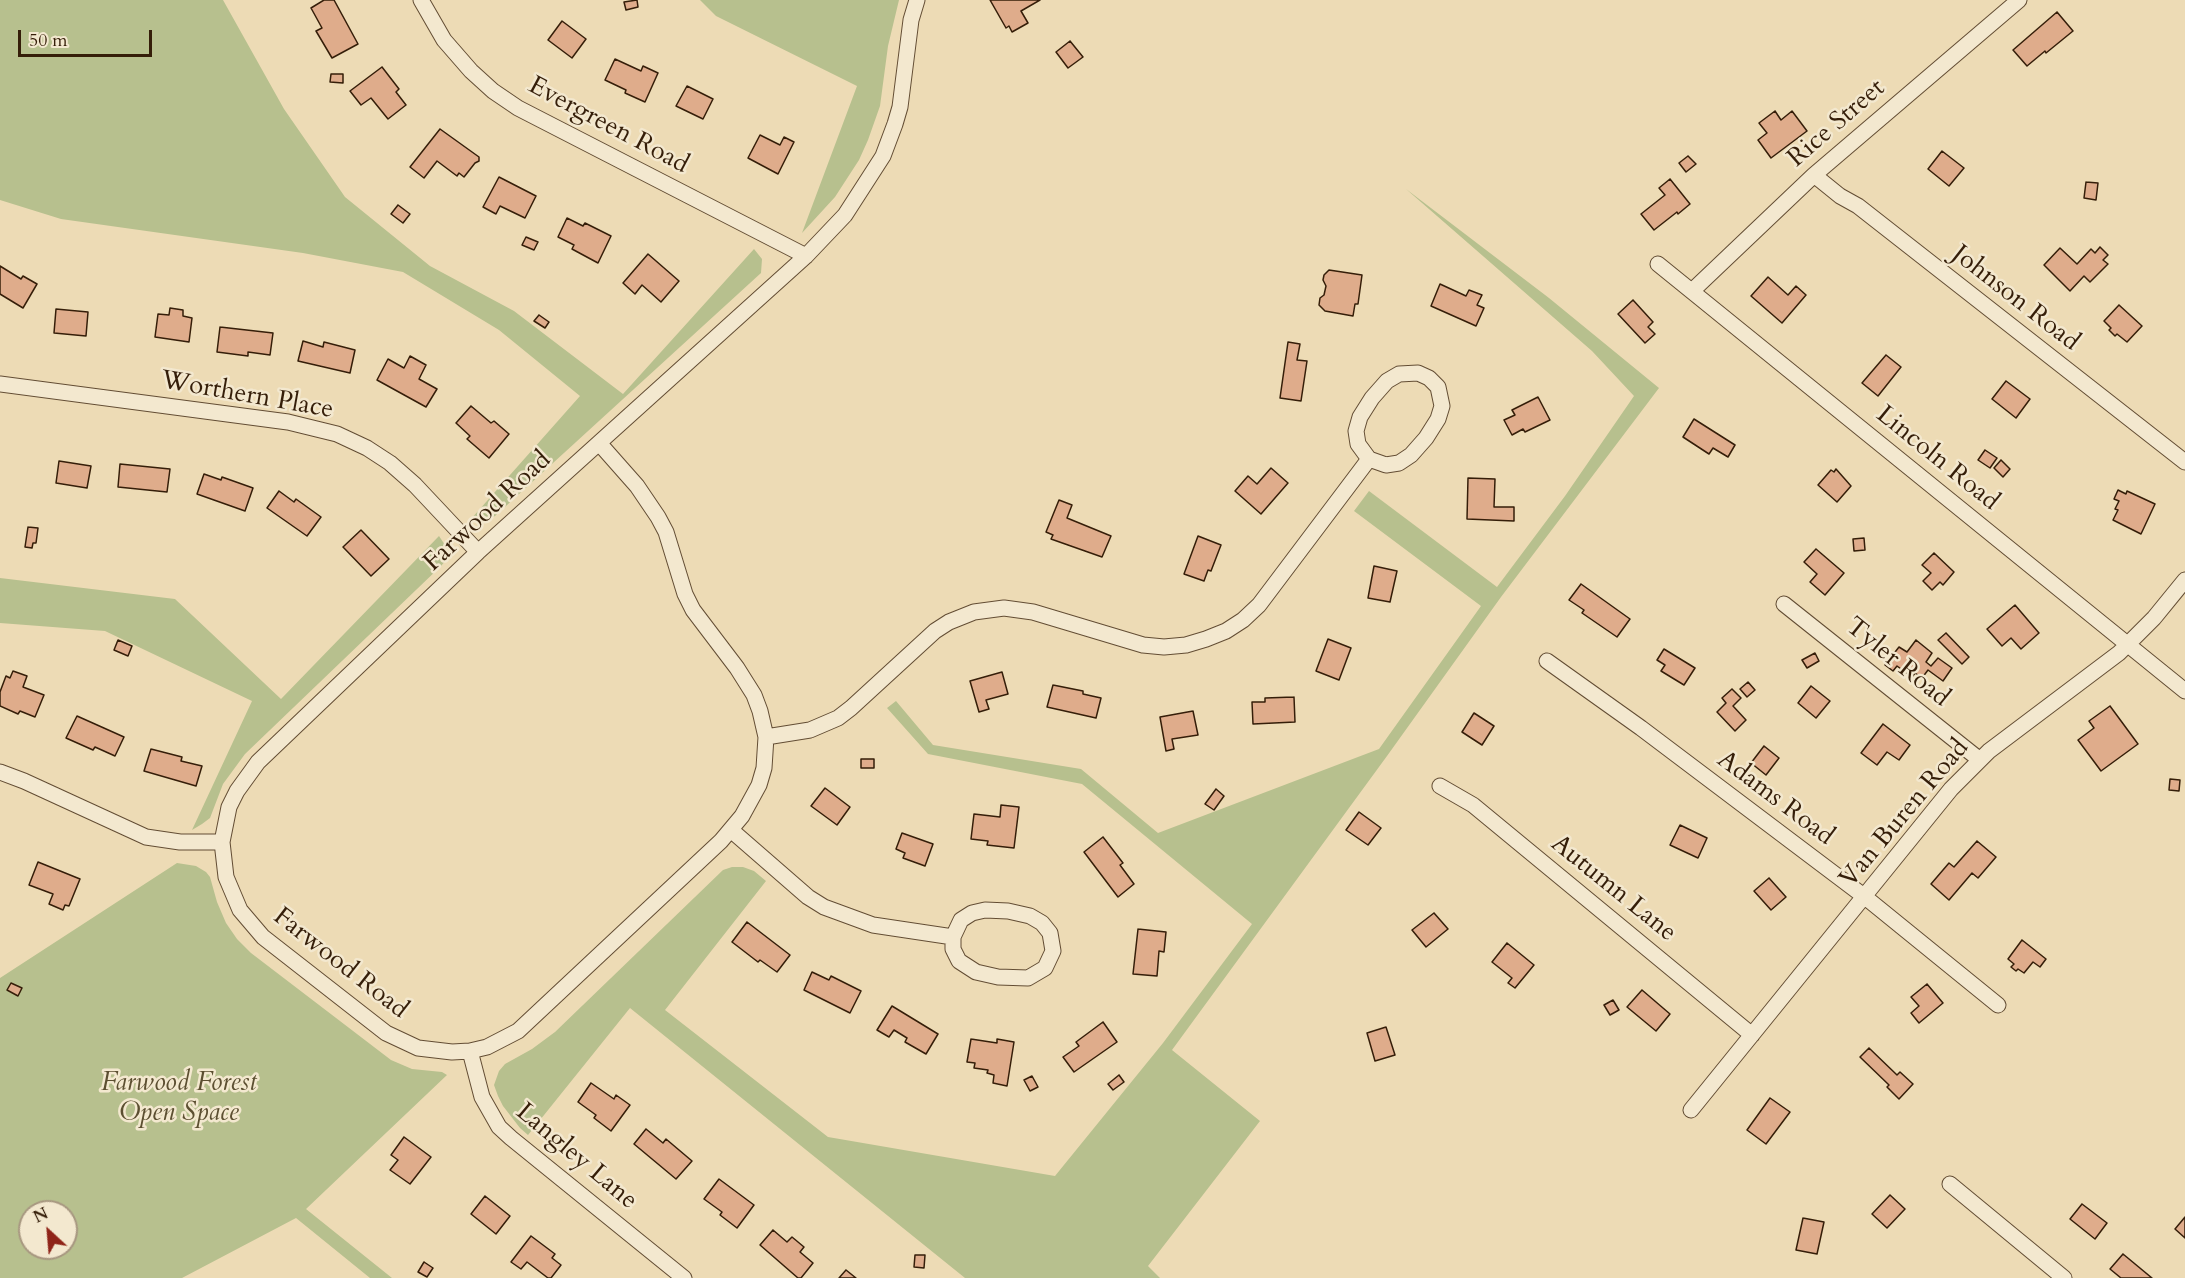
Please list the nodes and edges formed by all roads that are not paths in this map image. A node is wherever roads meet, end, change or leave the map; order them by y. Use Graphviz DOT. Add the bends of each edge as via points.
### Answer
graph roads {
  1 [pos="421,0"];
  2 [pos="917,0"];
  3 [pos="2019,0"];
  4 [pos="1814,175"];
  5 [pos="806,256"];
  6 [pos="1658,264"];
  7 [pos="1692,291"];
  8 [pos="0,384"];
  9 [pos="599,443"];
  10 [pos="1369,459"];
  11 [pos="2185,462"];
  12 [pos="478,552"];
  13 [pos="2185,580"];
  14 [pos="1784,604"];
  15 [pos="2127,644"];
  16 [pos="1546,661"];
  17 [pos="2185,691"];
  18 [pos="766,737"];
  19 [pos="1980,760"];
  20 [pos="0,772"];
  21 [pos="1440,786"];
  22 [pos="731,830"];
  23 [pos="222,842"];
  24 [pos="1865,897"];
  25 [pos="953,937"];
  26 [pos="1998,1005"];
  27 [pos="1752,1035"];
  28 [pos="470,1051"];
  29 [pos="1691,1110"];
  30 [pos="1950,1184"];
  31 [pos="684,1278"];
  32 [pos="2064,1278"];
  1 -- 5 [label="street, Evergreen Road" via="444,40 471,71 518,108"];
  2 -- 5 [label="street, Farwood Road" via="900,107 883,156 845,215"];
  3 -- 4 [label="street, Rice Street"];
  4 -- 7 [label="street, Rice Street"];
  4 -- 11 [label="street, Johnson Road"];
  5 -- 9 [label="street, Farwood Road"];
  6 -- 7 [label="street, Lincoln Road"];
  7 -- 15 [label="street, Lincoln Road"];
  8 -- 12 [label="street, Worthern Place" via="288,422 337,434 390,463"];
  9 -- 12 [label="street, Farwood Road"];
  9 -- 18 [label="street, Farwood Road" via="658,517 675,556 685,594 703,626 747,682"];
  10 -- 10 [label="street" via="1358,444 1356,431 1372,398 1399,374 1412,372 1429,378 1438,387 1442,406 1426,438 1399,463 1386,465"];
  10 -- 18 [label="street" via="1259,605 1226,631 1186,645 1164,647 1143,645 1033,612 1004,608 974,612 934,631 838,718 810,730"];
  12 -- 23 [label="street, Farwood Road" via="246,776 229,807"];
  13 -- 15 [label="street, Van Buren Road"];
  14 -- 19 [label="street, Tyler Road"];
  15 -- 17 [label="street, Lincoln Road"];
  15 -- 19 [label="street, Van Buren Road"];
  16 -- 24 [label="street, Adams Road"];
  18 -- 22 [label="street, Farwood Road" via="759,785"];
  19 -- 24 [label="street, Van Buren Road"];
  20 -- 23 [label="street" via="146,837"];
  21 -- 27 [label="street, Autumn Lane" via="1473,804"];
  22 -- 25 [label="street" via="824,907 873,925"];
  22 -- 28 [label="street, Farwood Road" via="532,1020 503,1040"];
  23 -- 28 [label="street, Farwood Road" via="224,869 232,894 263,937 393,1037 418,1048"];
  24 -- 26 [label="street, Adams Road"];
  24 -- 27 [label="street, Van Buren Road"];
  25 -- 25 [label="street" via="961,920 972,913 1008,911 1042,923 1050,933 1053,951 1045,968 1034,976 998,978 964,965 956,955"];
  27 -- 29 [label="street, Van Buren Road"];
  28 -- 31 [label="street, Langley Lane" via="482,1098 499,1127"];
  30 -- 32 [label="street"];
}
